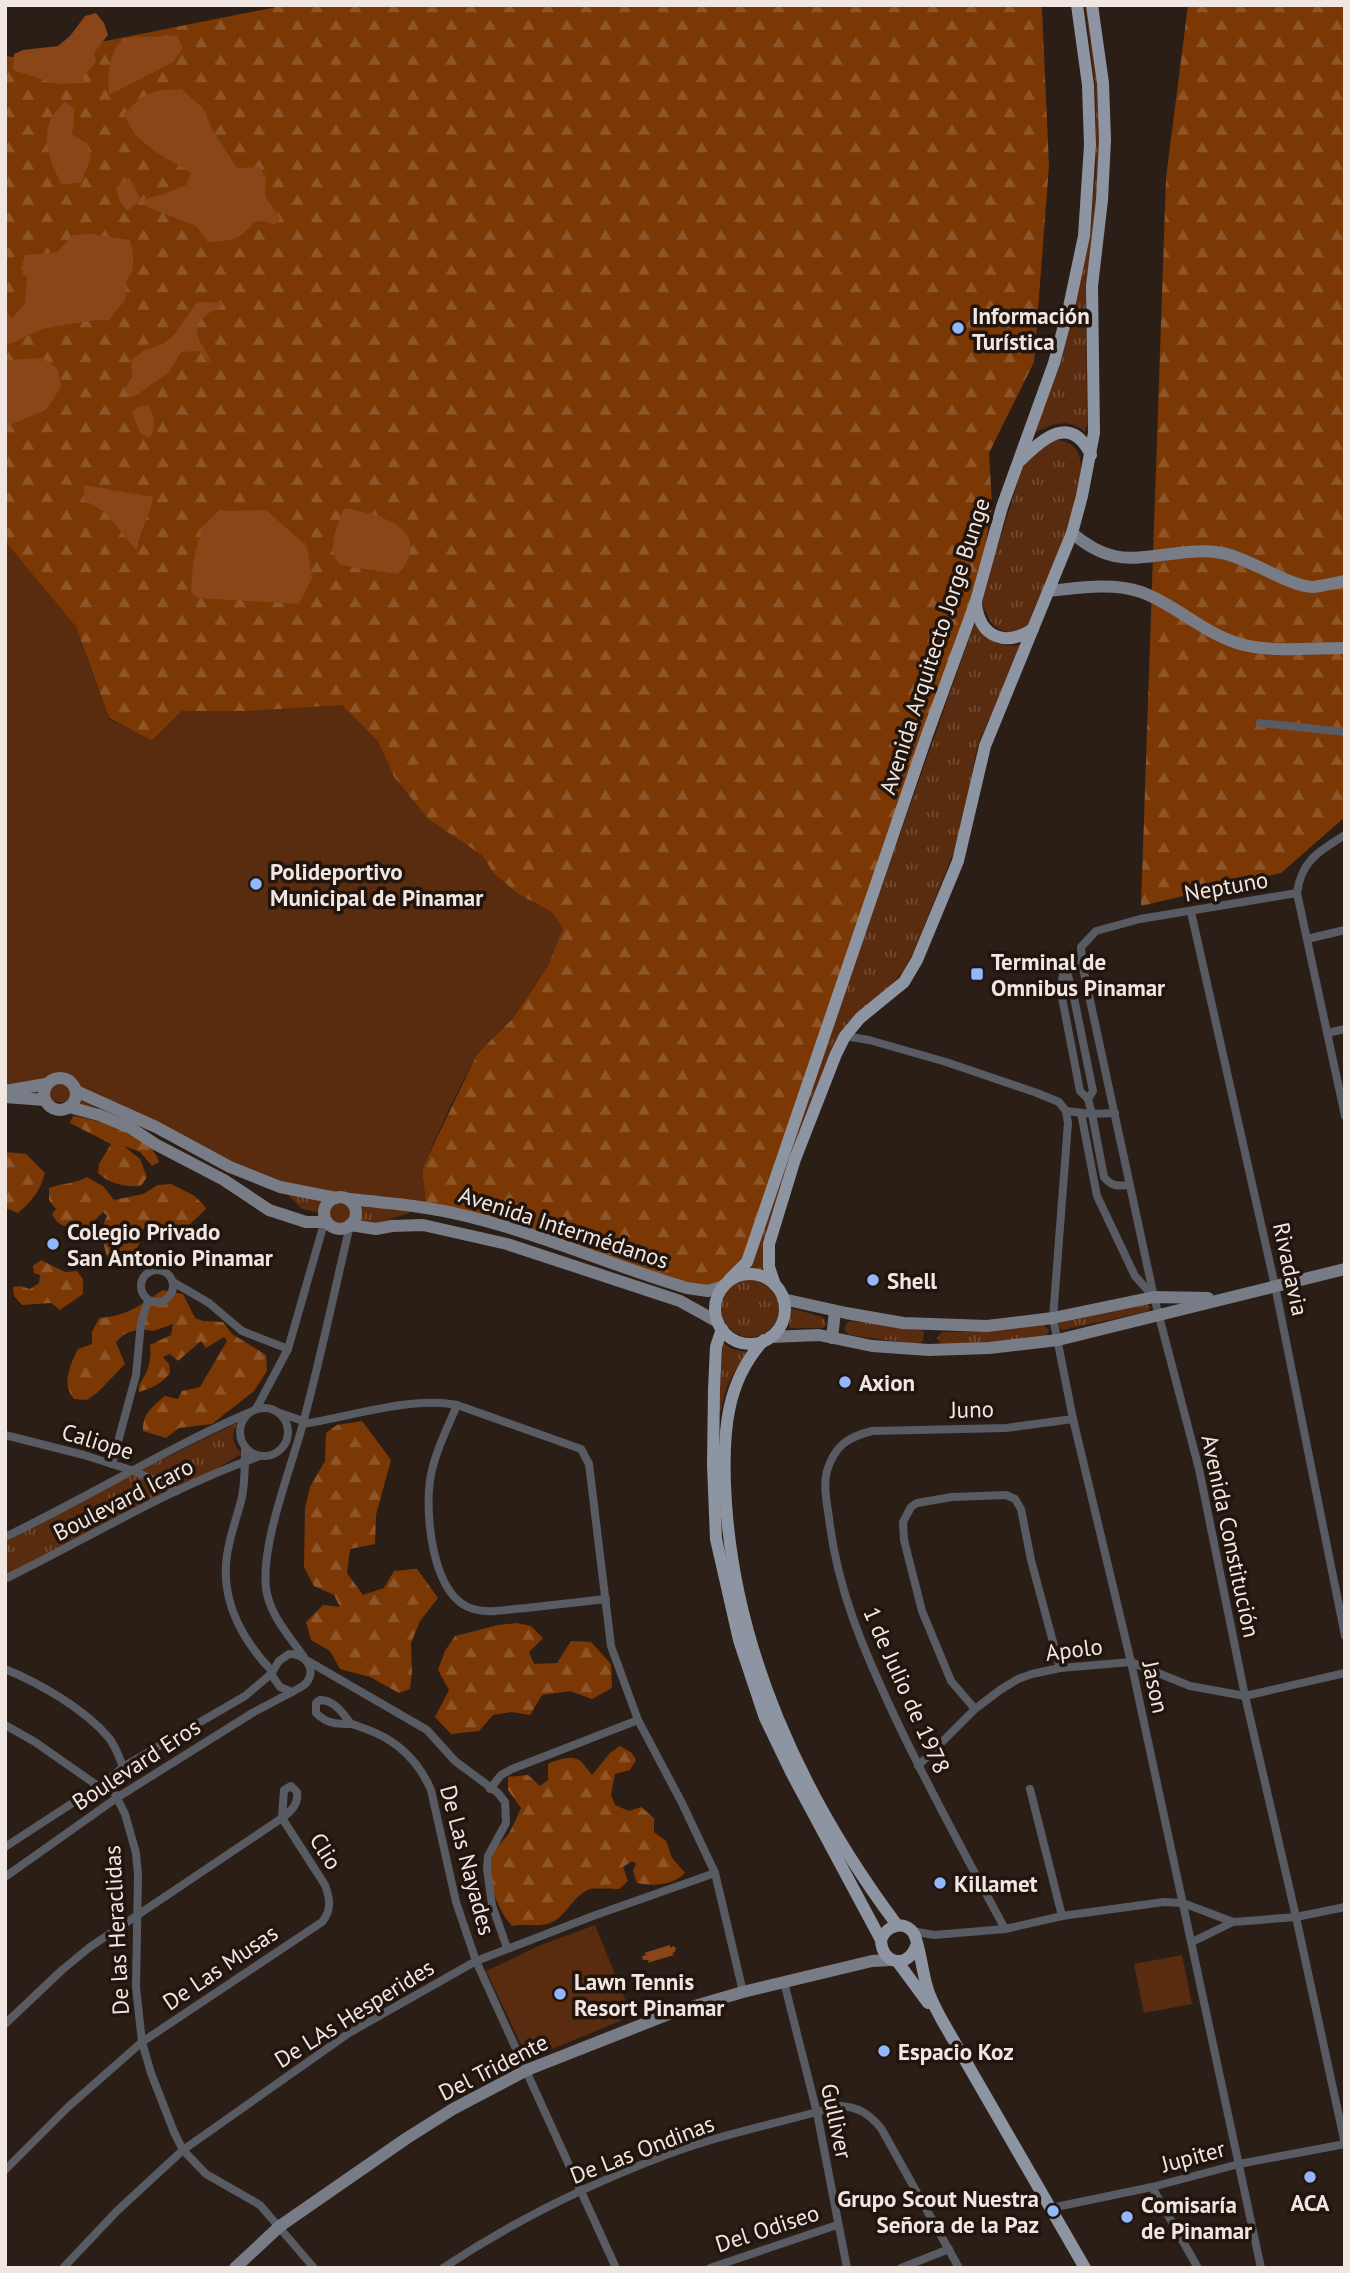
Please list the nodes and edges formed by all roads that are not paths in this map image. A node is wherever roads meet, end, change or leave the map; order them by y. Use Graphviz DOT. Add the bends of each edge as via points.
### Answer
graph roads {
  1 [pos="1077,5"];
  2 [pos="1092,5"];
  3 [pos="1091,455"];
  4 [pos="1018,463"];
  5 [pos="1072,533"];
  6 [pos="1345,581"];
  7 [pos="1049,591"];
  8 [pos="976,601"];
  9 [pos="1034,628"];
  10 [pos="1345,648"];
  11 [pos="1260,723"];
  12 [pos="1345,732"];
  13 [pos="1345,835"];
  14 [pos="1297,893"];
  15 [pos="1191,912"];
  16 [pos="1345,930"];
  17 [pos="1087,938"];
  18 [pos="1307,939"];
  19 [pos="1082,963"];
  20 [pos="1065,968"];
  21 [pos="1345,1028"];
  22 [pos="1327,1033"];
  23 [pos="845,1036"];
  24 [pos="46,1084"];
  25 [pos="5,1091"];
  26 [pos="76,1091"];
  27 [pos="5,1097"];
  28 [pos="1088,1099"];
  29 [pos="45,1100"];
  30 [pos="69,1107"];
  31 [pos="1066,1111"];
  32 [pos="1081,1112"];
  33 [pos="1115,1113"];
  34 [pos="1092,1114"];
  35 [pos="1345,1116"];
  36 [pos="1130,1185"];
  37 [pos="342,1199"];
  38 [pos="327,1222"];
  39 [pos="351,1225"];
  40 [pos="1345,1269"];
  41 [pos="173,1282"];
  42 [pos="727,1283"];
  43 [pos="775,1285"];
  44 [pos="1275,1286"];
  45 [pos="1154,1297"];
  46 [pos="1222,1298"];
  47 [pos="783,1299"];
  48 [pos="148,1301"];
  49 [pos="835,1311"];
  50 [pos="1159,1316"];
  51 [pos="1053,1318"];
  52 [pos="930,1325"];
  53 [pos="720,1326"];
  54 [pos="832,1338"];
  55 [pos="767,1339"];
  56 [pos="1058,1340"];
  57 [pos="288,1349"];
  58 [pos="929,1350"];
  59 [pos="457,1405"];
  60 [pos="252,1411"];
  61 [pos="278,1413"];
  62 [pos="1073,1419"];
  63 [pos="303,1424"];
  64 [pos="5,1435"];
  65 [pos="286,1442"];
  66 [pos="245,1448"];
  67 [pos="836,1452"];
  68 [pos="260,1456"];
  69 [pos="245,1461"];
  70 [pos="112,1464"];
  71 [pos="134,1471"];
  72 [pos="177,1491"];
  73 [pos="5,1537"];
  74 [pos="5,1579"];
  75 [pos="606,1599"];
  76 [pos="1345,1636"];
  77 [pos="306,1659"];
  78 [pos="1131,1662"];
  79 [pos="1060,1668"];
  80 [pos="5,1669"];
  81 [pos="272,1672"];
  82 [pos="1345,1673"];
  83 [pos="292,1692"];
  84 [pos="1245,1696"];
  85 [pos="975,1710"];
  86 [pos="638,1720"];
  87 [pos="351,1724"];
  88 [pos="5,1725"];
  89 [pos="918,1766"];
  90 [pos="123,1767"];
  91 [pos="108,1780"];
  92 [pos="98,1786"];
  93 [pos="490,1789"];
  94 [pos="1030,1789"];
  95 [pos="117,1797"];
  96 [pos="5,1847"];
  97 [pos="715,1873"];
  98 [pos="5,1877"];
  99 [pos="1183,1903"];
  100 [pos="329,1907"];
  101 [pos="1345,1907"];
  102 [pos="1062,1916"];
  103 [pos="137,1917"];
  104 [pos="1296,1917"];
  105 [pos="1233,1922"];
  106 [pos="897,1925"];
  107 [pos="1005,1929"];
  108 [pos="912,1931"];
  109 [pos="881,1942"];
  110 [pos="1192,1942"];
  111 [pos="916,1946"];
  112 [pos="507,1948"];
  113 [pos="894,1960"];
  114 [pos="476,1961"];
  115 [pos="848,1967"];
  116 [pos="784,1982"];
  117 [pos="743,1992"];
  118 [pos="943,2022"];
  119 [pos="5,2024"];
  120 [pos="142,2042"];
  121 [pos="527,2070"];
  122 [pos="817,2113"];
  123 [pos="1345,2144"];
  124 [pos="183,2150"];
  125 [pos="1239,2164"];
  126 [pos="5,2170"];
  127 [pos="1152,2187"];
  128 [pos="581,2191"];
  129 [pos="1051,2208"];
  130 [pos="837,2225"];
  131 [pos="279,2226"];
  132 [pos="949,2249"];
  133 [pos="63,2268"];
  134 [pos="235,2268"];
  135 [pos="314,2268"];
  136 [pos="443,2268"];
  137 [pos="616,2268"];
  138 [pos="710,2268"];
  139 [pos="847,2268"];
  140 [pos="901,2268"];
  141 [pos="960,2268"];
  142 [pos="1085,2268"];
  143 [pos="1198,2268"];
  144 [pos="1261,2268"];
  1 -- 4 [label="main road, Avenida Arquitecto Jorge Bunge" via="1088,85 1090,145 1084,236 1054,363"];
  2 -- 3 [label="main road" via="1105,140 1092,286"];
  3 -- 4 [label="main road" via="1076,436 1054,433"];
  3 -- 5 [label="main road"];
  4 -- 8 [label="main road, Avenida Arquitecto Jorge Bunge"];
  5 -- 6 [label="main road" via="1087,545 1117,557 1221,552 1310,587"];
  5 -- 7 [label="main road"];
  7 -- 9 [label="main road"];
  7 -- 10 [label="main road" via="1123,588 1142,593 1236,643"];
  8 -- 9 [label="main road" via="978,618 988,631 1003,639 1020,638"];
  8 -- 42 [label="main road, Avenida Arquitecto Jorge Bunge" via="747,1262"];
  9 -- 23 [label="main road" via="985,746 958,861 917,960 904,982"];
  11 -- 12 [label="street"];
  13 -- 14 [label="street, Neptuno" via="1305,866"];
  14 -- 15 [label="street, Neptuno"];
  14 -- 18 [label="street"];
  15 -- 17 [label="street, Neptuno" via="1129,922"];
  15 -- 44 [label="street, Rivadavia"];
  16 -- 18 [label="street"];
  17 -- 19 [label="street, Avenida Constitución" via="1081,947"];
  18 -- 22 [label="street"];
  19 -- 20 [label="street"];
  19 -- 33 [label="street, Avenida Constitución"];
  20 -- 28 [label="street" via="1093,1091"];
  20 -- 28 [label="street" via="1060,987 1080,1091"];
  21 -- 22 [label="street"];
  22 -- 35 [label="street"];
  23 -- 31 [label="street" via="1024,1088 1059,1102"];
  23 -- 43 [label="main road" via="795,1159 769,1244"];
  24 -- 25 [label="main road"];
  24 -- 26 [label="main road" via="65,1078"];
  24 -- 29 [label="main road"];
  26 -- 30 [label="main road"];
  26 -- 37 [label="main road, Avenida Intermédanos" via="230,1167 280,1187"];
  27 -- 29 [label="main road"];
  28 -- 34 [label="street"];
  29 -- 30 [label="main road" via="59,1110"];
  30 -- 38 [label="main road" via="131,1128 269,1210 306,1223"];
  31 -- 32 [label="street"];
  31 -- 51 [label="street, Jason"];
  32 -- 34 [label="street"];
  32 -- 45 [label="street" via="1097,1196 1135,1276"];
  33 -- 34 [label="street"];
  33 -- 36 [label="street, Avenida Constitución"];
  34 -- 36 [label="street" via="1104,1177 1116,1186"];
  36 -- 45 [label="street, Avenida Constitución"];
  37 -- 38 [label="main road" via="327,1204"];
  37 -- 39 [label="main road" via="356,1210"];
  37 -- 42 [label="main road, Avenida Intermédanos" via="467,1216 687,1288 708,1291"];
  38 -- 39 [label="main road" via="340,1229"];
  38 -- 57 [label="street"];
  39 -- 53 [label="main road" via="376,1229 423,1225 507,1244 680,1301"];
  39 -- 63 [label="street, De Las Nayades"];
  40 -- 44 [label="main road"];
  41 -- 48 [label="street" via="169,1297"];
  41 -- 48 [label="street" via="162,1270 146,1273 140,1287"];
  41 -- 57 [label="street" via="209,1303 242,1331"];
  42 -- 43 [label="main road" via="748,1274"];
  42 -- 53 [label="main road" via="715,1303"];
  43 -- 47 [label="main road"];
  44 -- 46 [label="main road"];
  44 -- 76 [label="street, Rivadavia"];
  45 -- 46 [label="main road"];
  45 -- 50 [label="street, Avenida Constitución"];
  45 -- 51 [label="main road"];
  46 -- 50 [label="main road"];
  47 -- 49 [label="main road"];
  47 -- 55 [label="main road" via="783,1320"];
  48 -- 70 [label="street" via="136,1375"];
  49 -- 52 [label="main road"];
  49 -- 54 [label="main road"];
  50 -- 56 [label="main road"];
  50 -- 84 [label="street, Avenida Constitución" via="1199,1469"];
  51 -- 52 [label="main road" via="987,1326"];
  51 -- 56 [label="street, Jason"];
  52 -- 58 [label="main road"];
  53 -- 55 [label="main road" via="741,1342"];
  53 -- 109 [label="main road" via="714,1389 716,1539 739,1640 765,1718"];
  54 -- 55 [label="main road"];
  54 -- 58 [label="main road"];
  55 -- 106 [label="main road" via="739,1375 726,1432 727,1524 734,1576 751,1641 802,1773 838,1839"];
  56 -- 58 [label="main road"];
  56 -- 62 [label="street, Jason"];
  57 -- 60 [label="street" via="268,1391"];
  59 -- 63 [label="street" via="425,1403"];
  59 -- 75 [label="street" via="581,1449 589,1464"];
  59 -- 75 [label="street" via="435,1457 429,1508 434,1558 454,1599 488,1612"];
  60 -- 61 [label="street" via="267,1408"];
  60 -- 66 [label="street" via="241,1424"];
  60 -- 71 [label="street, Boulevard Icaro"];
  61 -- 63 [label="street"];
  61 -- 65 [label="street" via="288,1429"];
  62 -- 67 [label="street, Juno" via="1006,1428 872,1431 853,1436"];
  62 -- 78 [label="street, Jason"];
  63 -- 65 [label="street"];
  63 -- 77 [label="street, De Las Nayades" via="265,1573 276,1617"];
  64 -- 70 [label="street, Caliope"];
  65 -- 68 [label="street" via="278,1452"];
  66 -- 68 [label="street"];
  66 -- 69 [label="street"];
  67 -- 89 [label="street, 1 de Julio de 1978" via="826,1472 826,1495 842,1588 869,1661"];
  68 -- 69 [label="street, Boulevard Icaro"];
  69 -- 72 [label="street, Boulevard Icaro"];
  69 -- 81 [label="street" via="226,1586 236,1620"];
  70 -- 71 [label="street, Caliope"];
  71 -- 72 [label="street, Caliope"];
  71 -- 73 [label="street, Boulevard Icaro"];
  72 -- 74 [label="street, Boulevard Icaro"];
  75 -- 86 [label="street" via="611,1646"];
  77 -- 81 [label="street" via="289,1654"];
  77 -- 83 [label="street" via="310,1678"];
  77 -- 93 [label="street, De Las Nayades" via="427,1730 454,1761"];
  78 -- 79 [label="street, Apolo"];
  78 -- 84 [label="street, Apolo" via="1190,1686"];
  78 -- 99 [label="street, Jason"];
  79 -- 85 [label="street, Apolo" via="1018,1679"];
  79 -- 85 [label="street" via="1015,1499 1006,1495 952,1497 917,1503 903,1522 922,1611 951,1681"];
  80 -- 90 [label="street" via="82,1714 108,1738"];
  81 -- 83 [label="street" via="280,1687"];
  81 -- 90 [label="street, Boulevard Eros" via="245,1696"];
  82 -- 84 [label="street, Apolo"];
  83 -- 95 [label="street, Boulevard Eros"];
  84 -- 104 [label="street, Avenida Constitución"];
  85 -- 89 [label="street, Apolo"];
  86 -- 93 [label="street" via="512,1769"];
  86 -- 97 [label="street"];
  87 -- 114 [label="street, De Las Nayades" via="392,1741 426,1777 456,1902"];
  88 -- 92 [label="street"];
  89 -- 107 [label="street, 1 de Julio de 1978"];
  90 -- 91 [label="street, Boulevard Eros"];
  91 -- 92 [label="street, Boulevard Eros"];
  91 -- 95 [label="street, De las Heraclidas"];
  92 -- 96 [label="street, Boulevard Eros"];
  93 -- 112 [label="street, De Las Nayades" via="498,1793 506,1809 506,1823 488,1856 486,1870"];
  94 -- 102 [label="street"];
  95 -- 98 [label="street, Boulevard Eros"];
  95 -- 103 [label="street, De las Heraclidas" via="136,1853"];
  97 -- 112 [label="street, De LAs Hesperides"];
  97 -- 117 [label="street"];
  99 -- 102 [label="street"];
  99 -- 105 [label="street"];
  99 -- 110 [label="street, Jason"];
  100 -- 103 [label="street, Clio" via="325,1885 282,1818"];
  100 -- 120 [label="street, De Las Musas" via="322,1922"];
  101 -- 104 [label="street"];
  102 -- 107 [label="street"];
  103 -- 119 [label="street" via="90,1947"];
  103 -- 120 [label="street, De las Heraclidas" via="136,1987"];
  104 -- 105 [label="street"];
  104 -- 123 [label="street, Avenida Constitución"];
  105 -- 110 [label="street"];
  106 -- 108 [label="main road"];
  106 -- 109 [label="main road" via="886,1930"];
  107 -- 108 [label="street" via="934,1935"];
  108 -- 111 [label="main road"];
  109 -- 113 [label="main road" via="884,1953"];
  109 -- 115 [label="main road, Del Tridente"];
  110 -- 125 [label="street, Jason"];
  111 -- 113 [label="main road" via="912,1956"];
  111 -- 118 [label="main road" via="927,1989"];
  112 -- 114 [label="street, De LAs Hesperides"];
  113 -- 115 [label="main road, Del Tridente"];
  113 -- 118 [label="main road"];
  114 -- 121 [label="street, De Las Nayades"];
  114 -- 124 [label="street, De LAs Hesperides" via="339,2039"];
  115 -- 116 [label="main road, Del Tridente"];
  116 -- 117 [label="main road, Del Tridente"];
  116 -- 122 [label="street, Gulliver"];
  117 -- 121 [label="main road, Del Tridente" via="643,2023"];
  118 -- 129 [label="main road"];
  120 -- 124 [label="street, De las Heraclidas"];
  120 -- 126 [label="street, De Las Musas"];
  121 -- 128 [label="street, De Las Nayades"];
  121 -- 131 [label="main road, Del Tridente" via="453,2109"];
  122 -- 128 [label="street, De Las Ondinas" via="667,2155"];
  122 -- 130 [label="street, Gulliver"];
  122 -- 132 [label="street, De Las Ondinas" via="840,2106 868,2114 881,2128"];
  123 -- 125 [label="street, Jupiter"];
  124 -- 131 [label="street, De las Heraclidas" via="206,2174 260,2205"];
  124 -- 133 [label="street, De LAs Hesperides"];
  125 -- 127 [label="street, Jupiter"];
  125 -- 144 [label="street, Jason"];
  127 -- 129 [label="street, Jupiter"];
  127 -- 143 [label="street"];
  128 -- 136 [label="street, De Las Ondinas"];
  128 -- 137 [label="street, De Las Nayades"];
  129 -- 142 [label="main road"];
  130 -- 138 [label="street, Del Odiseo"];
  130 -- 139 [label="street, Gulliver"];
  131 -- 134 [label="main road, Del Tridente"];
  131 -- 135 [label="street, De las Heraclidas"];
  132 -- 140 [label="street"];
  132 -- 141 [label="street"];
}
